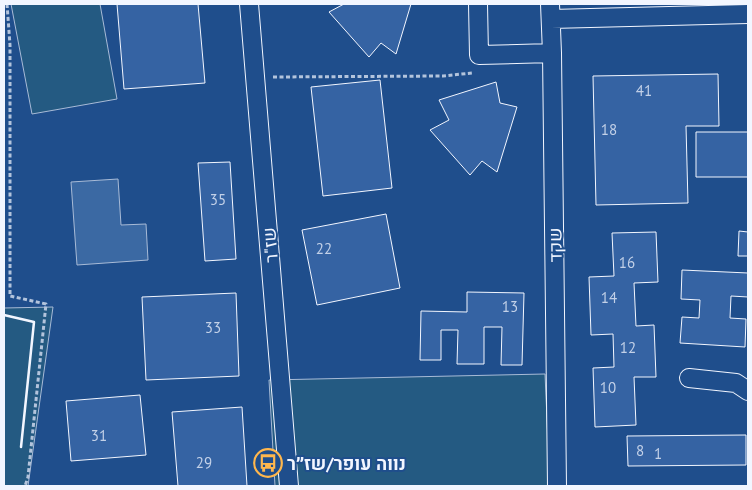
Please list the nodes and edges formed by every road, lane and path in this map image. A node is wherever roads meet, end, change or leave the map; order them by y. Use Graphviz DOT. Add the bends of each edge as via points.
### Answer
graph roads {
  1 [pos="7,4"];
  2 [pos="249,4"];
  3 [pos="478,4"];
  4 [pos="551,11"];
  5 [pos="748,14"];
  6 [pos="552,53"];
  7 [pos="479,72"];
  8 [pos="256,77"];
  9 [pos="689,378"];
  10 [pos="748,391"];
  11 [pos="25,486"];
  12 [pos="289,486"];
  13 [pos="557,486"];
  1 -- 11 [label="path" via="10,45 10,296 46,304"];
  2 -- 8 [label="street, שז\"ר"];
  3 -- 6 [label="street" via="479,55"];
  4 -- 5 [label="street"];
  4 -- 6 [label="street, שקד"];
  6 -- 13 [label="street, שקד"];
  7 -- 8 [label="path" via="443,76"];
  8 -- 12 [label="street, שז\"ר"];
  9 -- 10 [label="street" via="736,382"];
}
